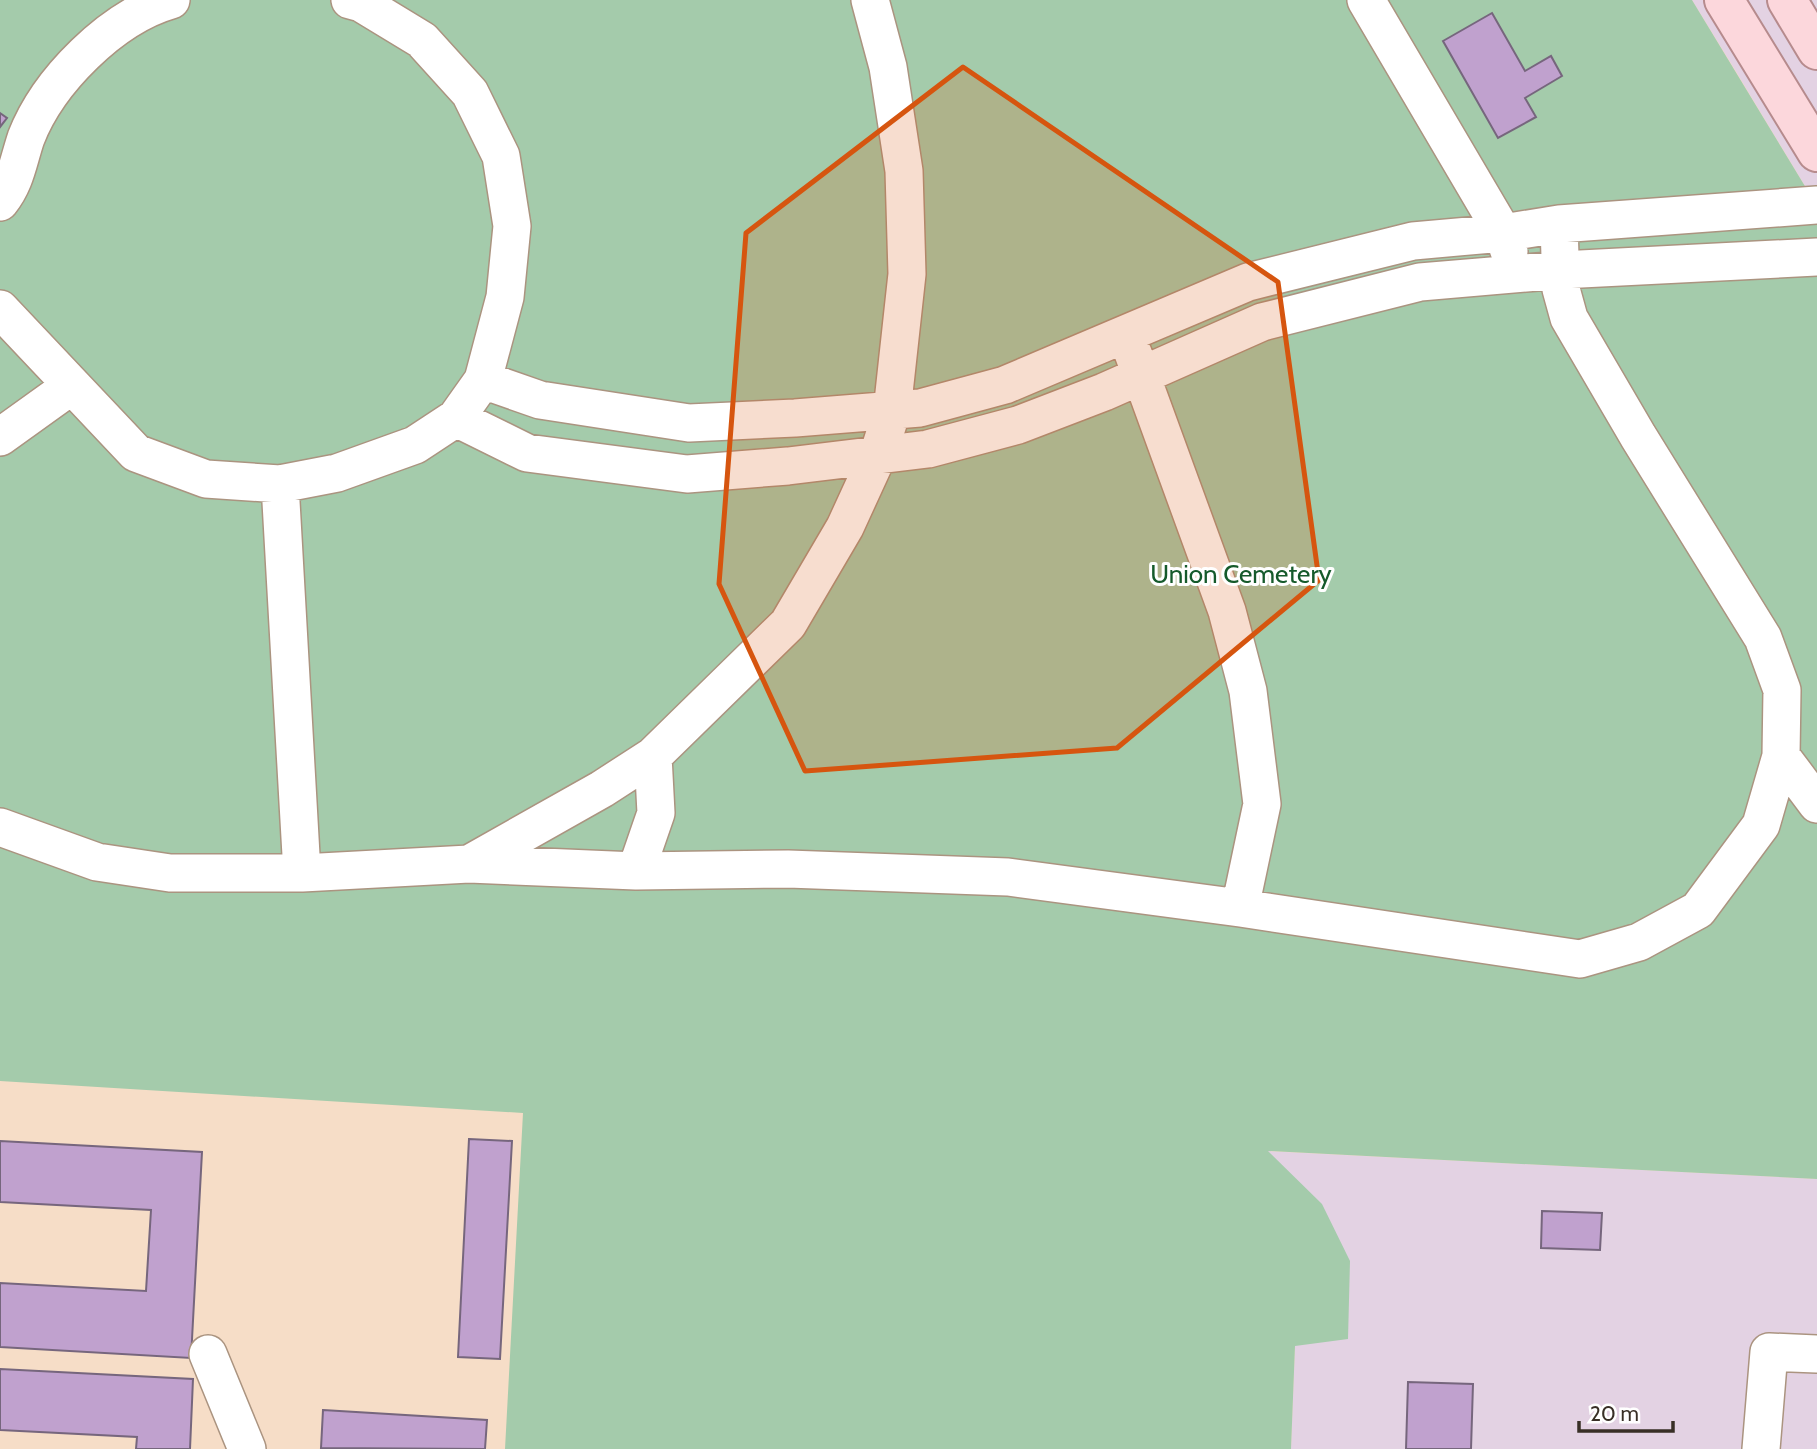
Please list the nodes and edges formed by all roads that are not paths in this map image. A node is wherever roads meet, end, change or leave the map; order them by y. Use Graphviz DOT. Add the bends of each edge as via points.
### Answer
graph roads {
  1 [pos="171,0"];
  2 [pos="350,0"];
  3 [pos="870,0"];
  4 [pos="1366,0"];
  5 [pos="1724,0"];
  6 [pos="1787,0"];
  7 [pos="1817,50"];
  8 [pos="1817,152"];
  9 [pos="0,202"];
  10 [pos="1817,205"];
  11 [pos="1559,224"];
  12 [pos="1503,233"];
  13 [pos="1817,257"];
  14 [pos="1561,270"];
  15 [pos="1518,273"];
  16 [pos="0,309"];
  17 [pos="1125,336"];
  18 [pos="1142,374"];
  19 [pos="483,380"];
  20 [pos="71,386"];
  21 [pos="892,411"];
  22 [pos="456,418"];
  23 [pos="0,437"];
  24 [pos="878,455"];
  25 [pos="281,484"];
  26 [pos="653,756"];
  27 [pos="1781,756"];
  28 [pos="1817,804"];
  29 [pos="0,827"];
  30 [pos="469,864"];
  31 [pos="636,871"];
  32 [pos="302,873"];
  33 [pos="1240,908"];
  34 [pos="208,1354"];
  35 [pos="1817,1354"];
  36 [pos="247,1449"];
  37 [pos="1761,1449"];
  1 -- 9 [label="street" via="97,41 51,93 27,136 11,189"];
  2 -- 19 [label="street" via="422,40 470,93 501,156 512,226 505,297"];
  3 -- 21 [label="street" via="888,67 904,171 907,274"];
  4 -- 12 [label="street"];
  5 -- 8 [label="main road"];
  6 -- 7 [label="main road"];
  10 -- 11 [label="street"];
  11 -- 12 [label="street"];
  11 -- 14 [label="street"];
  12 -- 15 [label="street"];
  12 -- 17 [label="street" via="1413,241 1248,282"];
  13 -- 14 [label="street"];
  14 -- 15 [label="street"];
  14 -- 27 [label="street" via="1569,318 1763,638 1783,690"];
  15 -- 18 [label="street" via="1420,282 1262,322"];
  16 -- 20 [label="street"];
  17 -- 18 [label="street"];
  17 -- 21 [label="street" via="1005,386"];
  18 -- 24 [label="street" via="1018,425 928,449"];
  18 -- 33 [label="street" via="1227,611 1248,691 1262,804"];
  19 -- 21 [label="street" via="540,400 689,423"];
  19 -- 22 [label="street"];
  20 -- 23 [label="street"];
  20 -- 25 [label="street" via="136,453 206,479"];
  21 -- 24 [label="street"];
  22 -- 24 [label="street" via="527,453 687,474"];
  22 -- 25 [label="street" via="415,446 337,473"];
  24 -- 26 [label="street" via="845,527 788,624"];
  25 -- 32 [label="street"];
  26 -- 30 [label="street"];
  26 -- 31 [label="street" via="656,813"];
  27 -- 28 [label="street"];
  27 -- 33 [label="street" via="1761,825 1698,910 1639,942 1580,959"];
  29 -- 32 [label="street" via="97,862 170,873"];
  30 -- 31 [label="street"];
  30 -- 32 [label="street"];
  31 -- 33 [label="street" via="788,869 1008,877"];
  34 -- 36 [label="street"];
  35 -- 37 [label="street" via="1769,1352"];
}
